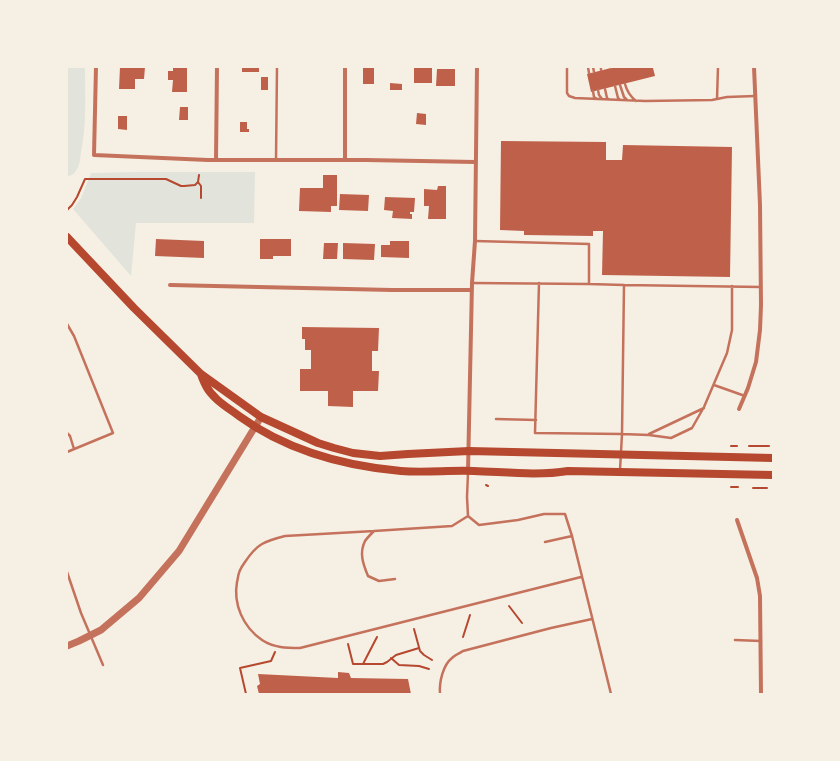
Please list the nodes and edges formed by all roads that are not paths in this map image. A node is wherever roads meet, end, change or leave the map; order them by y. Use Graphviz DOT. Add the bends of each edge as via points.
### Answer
graph roads {
  1 [pos="96,67"];
  2 [pos="217,67"];
  3 [pos="277,67"];
  4 [pos="345,67"];
  5 [pos="477,67"];
  6 [pos="567,67"];
  7 [pos="588,67"];
  8 [pos="593,67"];
  9 [pos="718,67"];
  10 [pos="754,67"];
  11 [pos="594,72"];
  12 [pos="589,73"];
  13 [pos="625,84"];
  14 [pos="620,85"];
  15 [pos="615,86"];
  16 [pos="605,89"];
  17 [pos="598,90"];
  18 [pos="593,91"];
  19 [pos="755,96"];
  20 [pos="597,99"];
  21 [pos="602,99"];
  22 [pos="717,99"];
  23 [pos="609,100"];
  24 [pos="620,100"];
  25 [pos="627,100"];
  26 [pos="636,101"];
  27 [pos="216,160"];
  28 [pos="276,160"];
  29 [pos="345,160"];
  30 [pos="475,162"];
  31 [pos="67,238"];
  32 [pos="475,241"];
  33 [pos="472,283"];
  34 [pos="539,283"];
  35 [pos="589,284"];
  36 [pos="624,284"];
  37 [pos="170,285"];
  38 [pos="732,286"];
  39 [pos="761,287"];
  40 [pos="472,290"];
  41 [pos="67,324"];
  42 [pos="201,374"];
  43 [pos="714,385"];
  44 [pos="745,396"];
  45 [pos="704,407"];
  46 [pos="739,409"];
  47 [pos="261,417"];
  48 [pos="496,419"];
  49 [pos="536,420"];
  50 [pos="255,428"];
  51 [pos="67,433"];
  52 [pos="622,434"];
  53 [pos="649,435"];
  54 [pos="74,449"];
  55 [pos="469,451"];
  56 [pos="67,452"];
  57 [pos="621,455"];
  58 [pos="773,458"];
  59 [pos="468,471"];
  60 [pos="620,472"];
  61 [pos="773,475"];
  62 [pos="468,516"];
  63 [pos="737,520"];
  64 [pos="374,531"];
  65 [pos="572,536"];
  66 [pos="546,542"];
  67 [pos="67,572"];
  68 [pos="582,577"];
  69 [pos="395,579"];
  70 [pos="592,619"];
  71 [pos="90,636"];
  72 [pos="735,640"];
  73 [pos="761,641"];
  74 [pos="67,646"];
  75 [pos="103,665"];
  76 [pos="440,694"];
  77 [pos="611,694"];
  78 [pos="761,694"];
  1 -- 27 [label="street" via="94,155"];
  2 -- 27 [label="street"];
  3 -- 28 [label="lane"];
  4 -- 29 [label="street"];
  5 -- 30 [label="street"];
  6 -- 20 [label="lane" via="569,96"];
  7 -- 12 [label="lane"];
  8 -- 11 [label="lane"];
  9 -- 22 [label="lane"];
  10 -- 19 [label="street"];
  13 -- 26 [label="lane" via="626,90"];
  14 -- 25 [label="lane"];
  15 -- 24 [label="lane"];
  16 -- 23 [label="lane"];
  17 -- 21 [label="lane"];
  18 -- 20 [label="lane"];
  19 -- 22 [label="lane"];
  19 -- 39 [label="street"];
  20 -- 21 [label="lane"];
  21 -- 23 [label="lane"];
  22 -- 26 [label="lane"];
  23 -- 24 [label="lane"];
  24 -- 25 [label="lane"];
  25 -- 26 [label="lane"];
  27 -- 28 [label="street"];
  28 -- 29 [label="street"];
  29 -- 30 [label="street"];
  30 -- 32 [label="street"];
  31 -- 42 [label="main road"];
  32 -- 33 [label="street"];
  32 -- 35 [label="lane" via="589,244"];
  33 -- 34 [label="lane"];
  33 -- 40 [label="street"];
  34 -- 35 [label="lane"];
  34 -- 49 [label="lane"];
  35 -- 36 [label="lane"];
  36 -- 38 [label="lane"];
  36 -- 52 [label="lane"];
  37 -- 40 [label="street"];
  38 -- 39 [label="lane"];
  38 -- 43 [label="lane" via="732,330 727,353"];
  39 -- 44 [label="street" via="756,362"];
  40 -- 55 [label="street"];
  41 -- 54 [label="lane" via="113,433"];
  42 -- 47 [label="main road"];
  42 -- 50 [label="main road" via="214,396"];
  43 -- 44 [label="lane"];
  43 -- 45 [label="lane"];
  44 -- 46 [label="street"];
  45 -- 53 [label="lane"];
  45 -- 53 [label="lane" via="692,428 671,438"];
  47 -- 50 [label="street"];
  47 -- 55 [label="main road" via="318,443 353,453 380,456"];
  48 -- 49 [label="lane"];
  49 -- 52 [label="lane" via="535,433"];
  50 -- 59 [label="main road" via="298,448 349,463 402,471"];
  50 -- 71 [label="street" via="179,551 138,598 101,630"];
  51 -- 54 [label="lane"];
  52 -- 53 [label="lane"];
  52 -- 57 [label="lane"];
  54 -- 56 [label="lane"];
  55 -- 57 [label="main road"];
  55 -- 59 [label="street"];
  57 -- 58 [label="main road"];
  57 -- 60 [label="lane"];
  59 -- 60 [label="main road" via="552,474 568,471"];
  59 -- 62 [label="lane"];
  60 -- 61 [label="main road"];
  62 -- 64 [label="lane" via="452,526"];
  62 -- 65 [label="lane" via="479,524 544,514 565,514"];
  63 -- 73 [label="street" via="757,578"];
  64 -- 68 [label="lane" via="285,536 261,545 249,556 239,573 236,596 239,611 246,623 253,632 274,646 300,648"];
  64 -- 69 [label="lane" via="362,550 362,562 368,576 379,581"];
  65 -- 66 [label="lane"];
  65 -- 68 [label="lane"];
  67 -- 71 [label="lane"];
  68 -- 70 [label="lane"];
  70 -- 76 [label="lane" via="463,651 446,665"];
  70 -- 77 [label="lane"];
  71 -- 74 [label="street"];
  71 -- 75 [label="lane"];
  72 -- 73 [label="lane"];
  73 -- 78 [label="street"];
}
